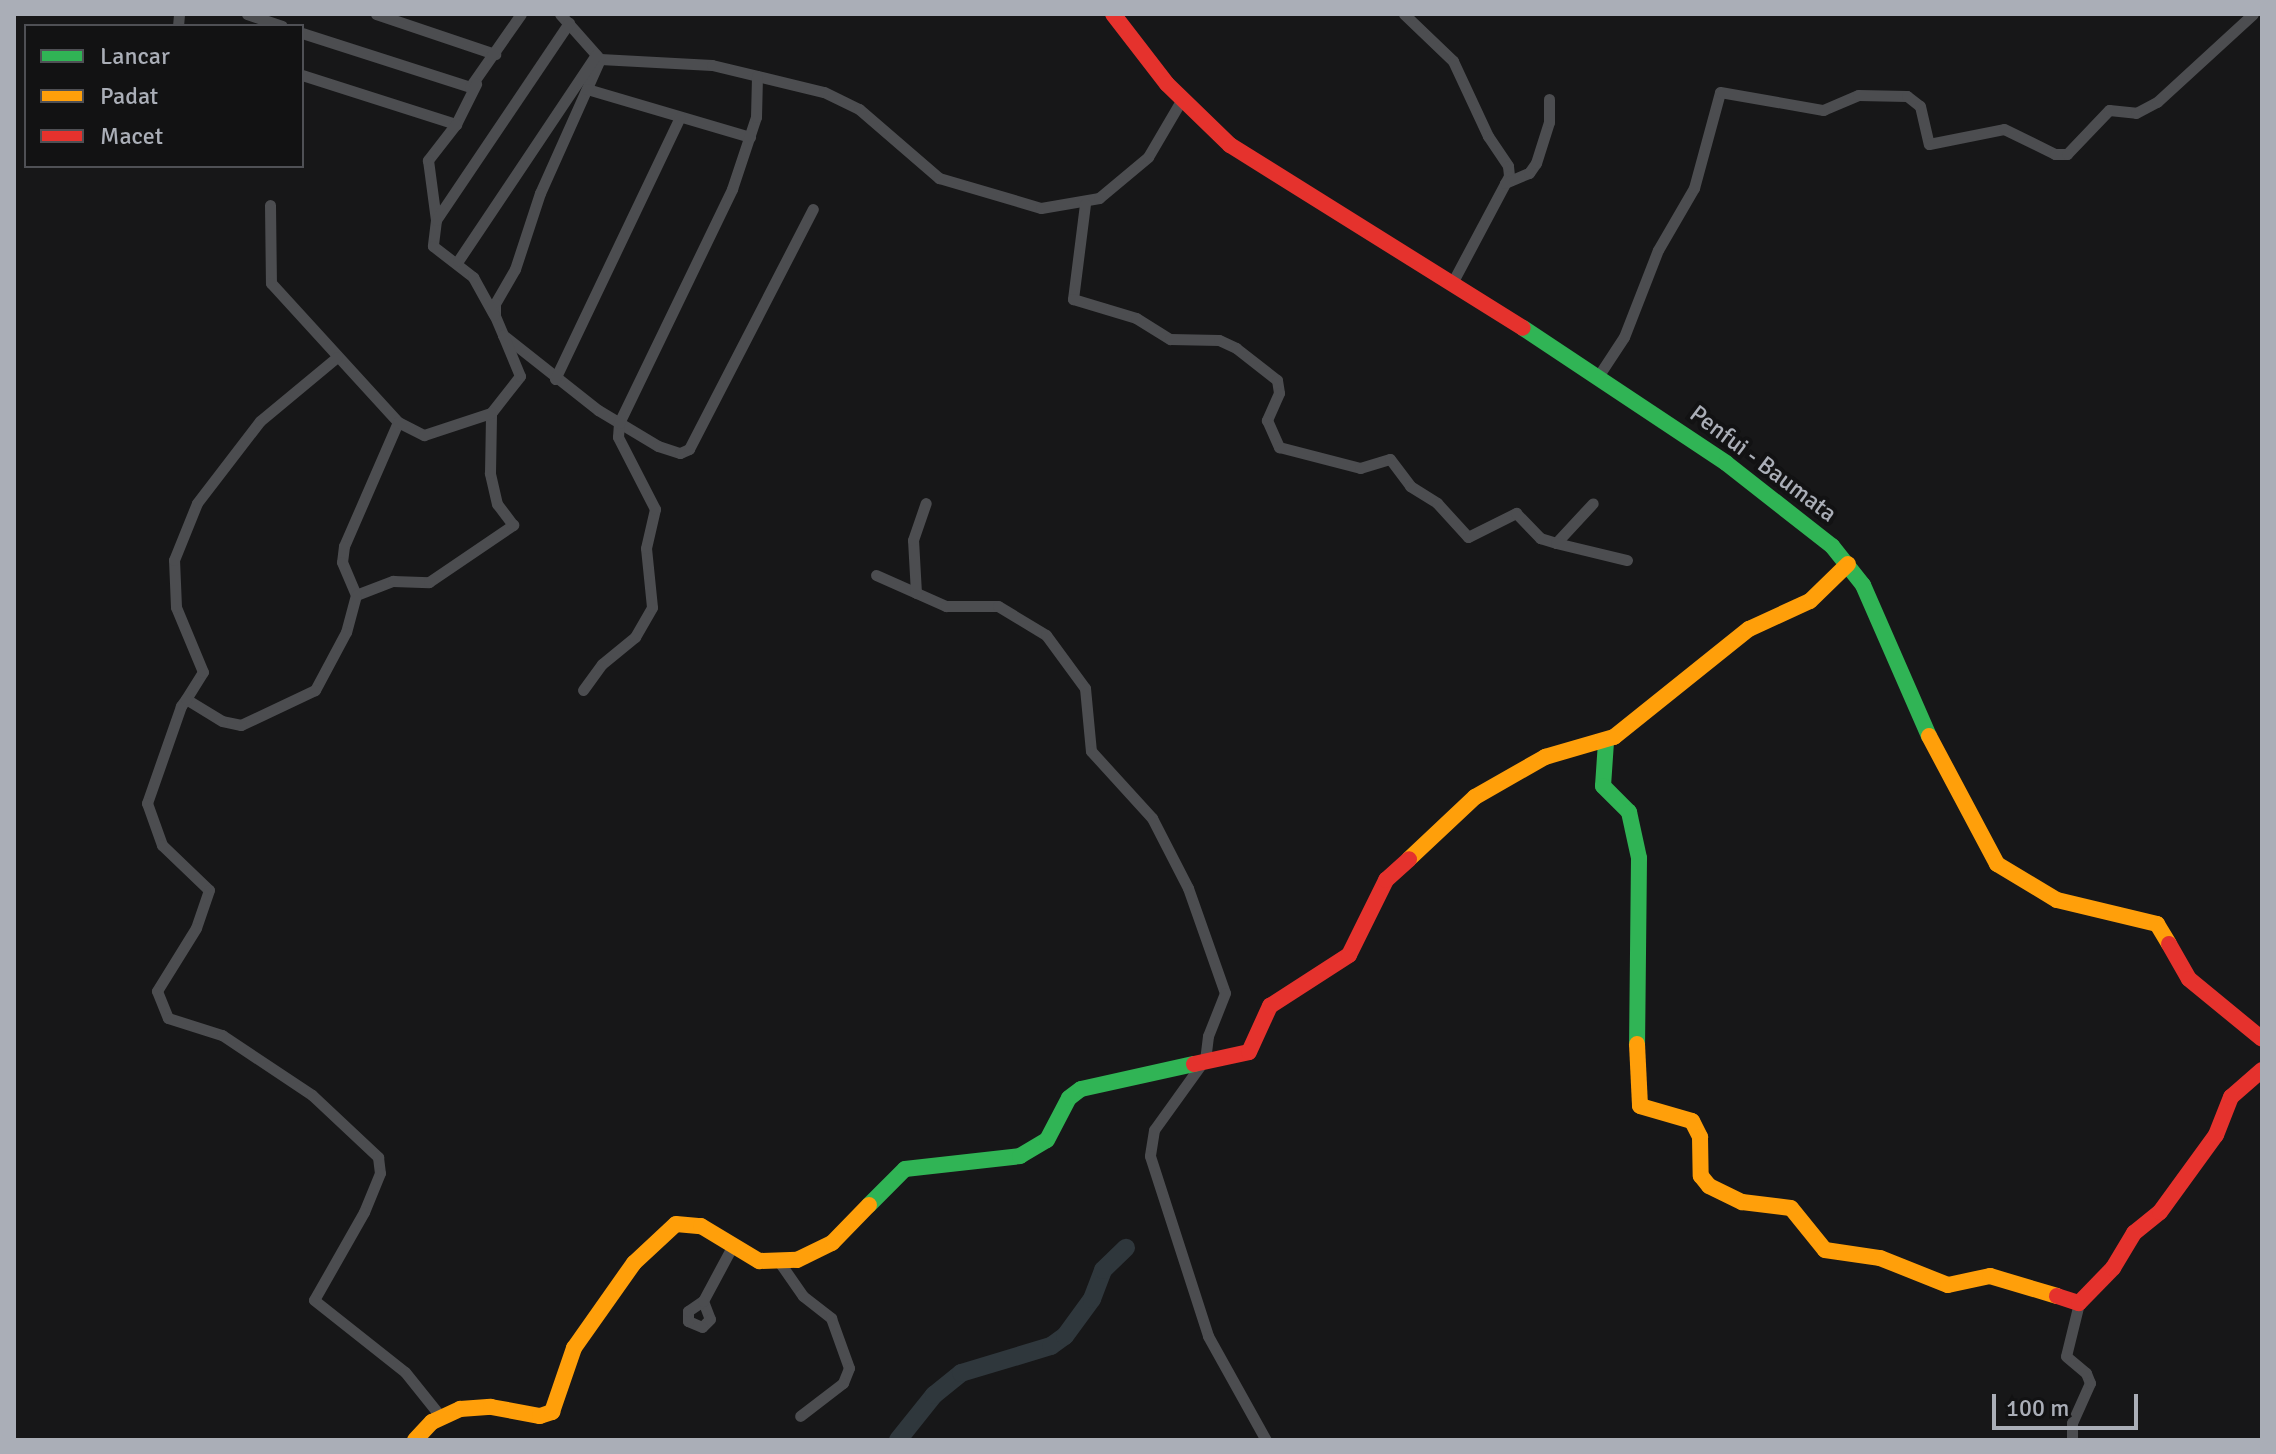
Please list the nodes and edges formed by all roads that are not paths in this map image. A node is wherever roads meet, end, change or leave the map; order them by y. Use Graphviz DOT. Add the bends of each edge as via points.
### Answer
graph roads {
  1 [pos="247,14"];
  2 [pos="376,14"];
  3 [pos="502,14"];
  4 [pos="1113,14"];
  5 [pos="1404,14"];
  6 [pos="2253,14"];
  7 [pos="519,16"];
  8 [pos="564,19"];
  9 [pos="276,24"];
  10 [pos="304,34"];
  11 [pos="495,54"];
  12 [pos="598,57"];
  13 [pos="304,76"];
  14 [pos="757,76"];
  15 [pos="477,83"];
  16 [pos="587,89"];
  17 [pos="1182,99"];
  18 [pos="1549,99"];
  19 [pos="680,117"];
  20 [pos="456,124"];
  21 [pos="750,137"];
  22 [pos="1505,183"];
  23 [pos="1085,204"];
  24 [pos="270,205"];
  25 [pos="813,209"];
  26 [pos="436,220"];
  27 [pos="458,261"];
  28 [pos="1452,283"];
  29 [pos="495,316"];
  30 [pos="503,335"];
  31 [pos="337,357"];
  32 [pos="1599,375"];
  33 [pos="555,379"];
  34 [pos="491,413"];
  35 [pos="398,422"];
  36 [pos="619,423"];
  37 [pos="926,503"];
  38 [pos="1593,503"];
  39 [pos="1556,543"];
  40 [pos="1627,560"];
  41 [pos="1848,564"];
  42 [pos="876,575"];
  43 [pos="916,593"];
  44 [pos="356,595"];
  45 [pos="583,690"];
  46 [pos="186,699"];
  47 [pos="1606,742"];
  48 [pos="2262,1039"];
  49 [pos="1205,1059"];
  50 [pos="2262,1070"];
  51 [pos="732,1247"];
  52 [pos="780,1263"];
  53 [pos="703,1301"];
  54 [pos="2079,1303"];
  55 [pos="800,1416"];
  56 [pos="441,1417"];
  57 [pos="415,1440"];
  58 [pos="1266,1440"];
  59 [pos="2072,1440"];
  1 -- 9 [label="street"];
  2 -- 11 [label="street"];
  3 -- 7 [label="street"];
  4 -- 17 [label="street, Penfui - Baumata"];
  5 -- 22 [label="street" via="1441,45 1459,71 1488,136 1503,152 1508,166"];
  6 -- 32 [label="street" via="2157,102 2136,113 2109,110 2067,154 2055,154 2004,129 1929,144 1920,106 1907,96 1858,95 1823,110 1720,92 1694,188 1658,250 1624,337"];
  7 -- 11 [label="street"];
  8 -- 12 [label="street"];
  8 -- 26 [label="street"];
  10 -- 15 [label="street" via="463,88"];
  11 -- 15 [label="street"];
  12 -- 14 [label="street" via="712,65"];
  12 -- 16 [label="street"];
  12 -- 27 [label="street"];
  13 -- 20 [label="street"];
  14 -- 21 [label="street"];
  14 -- 23 [label="street" via="824,92 859,109 931,174 953,184 1041,208"];
  15 -- 20 [label="street"];
  16 -- 19 [label="street"];
  16 -- 29 [label="street" via="540,193 515,269 495,303"];
  17 -- 23 [label="street" via="1148,157"];
  17 -- 28 [label="street, Penfui - Baumata" via="1230,145 1267,171"];
  18 -- 22 [label="street" via="1549,122 1536,163 1529,173"];
  19 -- 21 [label="street"];
  19 -- 33 [label="street"];
  20 -- 26 [label="street" via="428,160"];
  21 -- 36 [label="street" via="732,189"];
  22 -- 28 [label="street"];
  23 -- 39 [label="street" via="1071,290 1075,301 1136,318 1170,339 1219,340 1236,348 1277,380 1279,393 1267,420 1279,447 1360,468 1390,459 1410,486 1437,503 1468,537 1516,513 1540,538"];
  24 -- 31 [label="street" via="271,283"];
  25 -- 36 [label="street" via="689,449 680,453 658,446"];
  26 -- 27 [label="street" via="433,246"];
  27 -- 29 [label="street"];
  28 -- 32 [label="street, Penfui - Baumata"];
  29 -- 30 [label="street"];
  30 -- 33 [label="street"];
  30 -- 34 [label="street" via="520,376"];
  31 -- 35 [label="street"];
  31 -- 46 [label="street" via="260,421 197,503 174,560 176,607 203,672"];
  32 -- 41 [label="street, Penfui - Baumata" via="1726,463"];
  33 -- 36 [label="street"];
  34 -- 35 [label="street" via="424,435"];
  34 -- 44 [label="street" via="493,491 514,522 512,528 429,582 393,581"];
  35 -- 44 [label="street" via="344,546 342,562"];
  36 -- 45 [label="street" via="618,437 655,509 646,548 653,601 645,625 602,664"];
  37 -- 43 [label="street" via="913,540"];
  38 -- 39 [label="street"];
  39 -- 40 [label="street"];
  41 -- 47 [label="street" via="1810,601 1749,629"];
  41 -- 48 [label="street, Penfui - Baumata" via="1884,631 1948,779 1997,864 2057,900 2157,924 2189,979"];
  42 -- 43 [label="street"];
  43 -- 49 [label="street" via="954,607 1001,607 1042,631 1083,684 1089,748 1152,818 1188,888 1223,979 1225,997 1208,1036"];
  44 -- 46 [label="street" via="346,632 315,690 241,725 222,721"];
  46 -- 56 [label="street" via="147,803 162,845 209,890 196,928 157,989 160,1009 171,1020 222,1035 312,1095 378,1157 380,1173 364,1212 314,1300 405,1372"];
  47 -- 49 [label="street" via="1545,757 1475,797 1386,880 1349,955 1270,1006 1253,1049"];
  47 -- 54 [label="street" via="1603,786 1629,812 1639,858 1634,988 1640,1106 1692,1121 1700,1137 1703,1181 1731,1199 1791,1208 1829,1252 1880,1258 1948,1285 1990,1276"];
  49 -- 52 [label="street" via="1145,1079 1076,1092 1052,1135 1020,1156 905,1169 832,1243"];
  49 -- 58 [label="street" via="1154,1130 1150,1156 1208,1336"];
  50 -- 54 [label="street" via="2231,1097 2216,1135 2160,1212 2134,1233 2113,1268"];
  51 -- 52 [label="street" via="759,1261"];
  51 -- 53 [label="street"];
  51 -- 56 [label="street" via="696,1224 676,1224 664,1232 634,1263 574,1348 561,1399 549,1414 481,1407"];
  52 -- 55 [label="street" via="803,1296 831,1318 849,1368 843,1383"];
  54 -- 59 [label="street" via="2065,1355 2090,1383 2072,1423"];
  56 -- 57 [label="street"];
}
